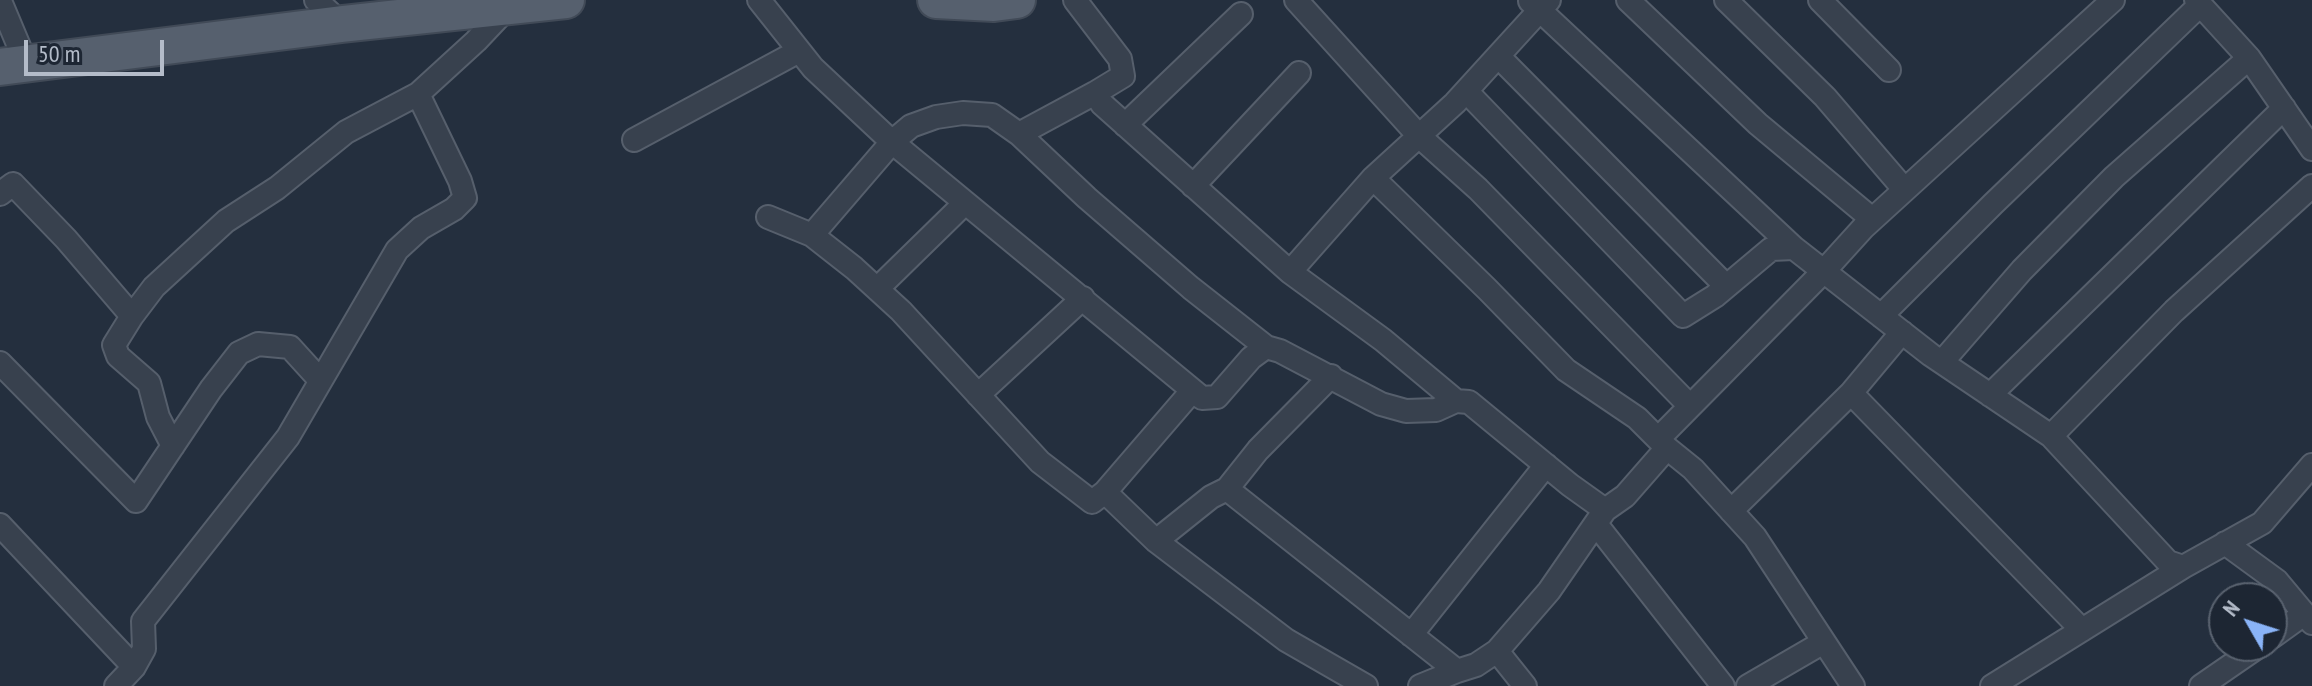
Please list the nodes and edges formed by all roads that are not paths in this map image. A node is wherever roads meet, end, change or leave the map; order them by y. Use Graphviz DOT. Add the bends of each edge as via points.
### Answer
graph roads {
  1 [pos="566,0"];
  2 [pos="759,0"];
  3 [pos="936,0"];
  4 [pos="1017,0"];
  5 [pos="1075,0"];
  6 [pos="1296,0"];
  7 [pos="1628,0"];
  8 [pos="1726,0"];
  9 [pos="1820,0"];
  10 [pos="2113,0"];
  11 [pos="0,1"];
  12 [pos="2198,2"];
  13 [pos="1539,4"];
  14 [pos="444,6"];
  15 [pos="509,6"];
  16 [pos="329,12"];
  17 [pos="1241,14"];
  18 [pos="799,51"];
  19 [pos="1498,56"];
  20 [pos="2249,58"];
  21 [pos="13,65"];
  22 [pos="1889,70"];
  23 [pos="1299,73"];
  24 [pos="1466,91"];
  25 [pos="1095,93"];
  26 [pos="418,94"];
  27 [pos="2284,108"];
  28 [pos="1125,125"];
  29 [pos="1019,134"];
  30 [pos="1419,136"];
  31 [pos="634,140"];
  32 [pos="892,142"];
  33 [pos="2312,149"];
  34 [pos="1373,178"];
  35 [pos="1193,186"];
  36 [pos="2312,186"];
  37 [pos="1904,189"];
  38 [pos="0,194"];
  39 [pos="965,203"];
  40 [pos="768,217"];
  41 [pos="1872,219"];
  42 [pos="812,235"];
  43 [pos="1794,248"];
  44 [pos="1824,271"];
  45 [pos="1290,272"];
  46 [pos="1726,286"];
  47 [pos="877,289"];
  48 [pos="1083,298"];
  49 [pos="132,316"];
  50 [pos="1881,316"];
  51 [pos="1902,332"];
  52 [pos="1266,347"];
  53 [pos="1942,362"];
  54 [pos="0,363"];
  55 [pos="1331,376"];
  56 [pos="320,380"];
  57 [pos="1192,391"];
  58 [pos="1851,393"];
  59 [pos="978,395"];
  60 [pos="1990,395"];
  61 [pos="1456,401"];
  62 [pos="1690,406"];
  63 [pos="2051,436"];
  64 [pos="1662,443"];
  65 [pos="173,446"];
  66 [pos="1546,465"];
  67 [pos="2312,465"];
  68 [pos="1227,489"];
  69 [pos="1105,492"];
  70 [pos="1731,511"];
  71 [pos="1600,517"];
  72 [pos="0,525"];
  73 [pos="1156,541"];
  74 [pos="2225,543"];
  75 [pos="2183,567"];
  76 [pos="2308,619"];
  77 [pos="2288,629"];
  78 [pos="2082,630"];
  79 [pos="1411,635"];
  80 [pos="1822,643"];
  81 [pos="1497,651"];
  82 [pos="2236,662"];
  83 [pos="134,667"];
  84 [pos="1457,671"];
  85 [pos="116,686"];
  86 [pos="1366,686"];
  87 [pos="1420,686"];
  88 [pos="1525,686"];
  89 [pos="1723,686"];
  90 [pos="1748,686"];
  91 [pos="1853,686"];
  92 [pos="1992,686"];
  93 [pos="2201,686"];
  1 -- 15 [label="main road"];
  2 -- 18 [label="street"];
  3 -- 4 [label="main road"];
  5 -- 25 [label="street" via="1120,59 1123,76"];
  6 -- 30 [label="street"];
  7 -- 41 [label="street" via="1758,124"];
  8 -- 37 [label="street" via="1825,97"];
  9 -- 22 [label="street"];
  10 -- 37 [label="street"];
  11 -- 21 [label="street"];
  12 -- 20 [label="street"];
  12 -- 50 [label="street"];
  13 -- 19 [label="street"];
  13 -- 43 [label="street"];
  14 -- 15 [label="main road"];
  14 -- 16 [label="main road"];
  15 -- 26 [label="street"];
  16 -- 21 [label="main road"];
  17 -- 28 [label="street"];
  18 -- 31 [label="street"];
  18 -- 32 [label="street"];
  19 -- 24 [label="street"];
  19 -- 46 [label="street"];
  20 -- 27 [label="street"];
  20 -- 53 [label="street" via="2114,177 2022,270"];
  23 -- 35 [label="street"];
  24 -- 30 [label="street"];
  24 -- 46 [label="street" via="1683,316"];
  25 -- 28 [label="street"];
  25 -- 29 [label="street"];
  26 -- 49 [label="street" via="346,132 226,221 154,287"];
  26 -- 56 [label="street" via="465,198 397,250"];
  27 -- 33 [label="street"];
  27 -- 60 [label="street"];
  28 -- 35 [label="street"];
  29 -- 32 [label="street" via="992,115 963,113 911,126"];
  29 -- 52 [label="street" via="1191,288"];
  30 -- 34 [label="street"];
  30 -- 62 [label="street" via="1478,189"];
  32 -- 39 [label="street"];
  32 -- 42 [label="street"];
  34 -- 45 [label="street"];
  34 -- 64 [label="street" via="1566,370 1637,418"];
  35 -- 45 [label="street"];
  36 -- 63 [label="street" via="2174,311"];
  37 -- 41 [label="street"];
  38 -- 49 [label="street" via="13,184"];
  39 -- 47 [label="street"];
  39 -- 48 [label="street"];
  40 -- 42 [label="street"];
  41 -- 44 [label="street"];
  42 -- 47 [label="street"];
  43 -- 44 [label="street"];
  43 -- 46 [label="street" via="1771,249"];
  44 -- 50 [label="street"];
  44 -- 62 [label="street"];
  45 -- 61 [label="street"];
  47 -- 59 [label="street"];
  48 -- 57 [label="street"];
  48 -- 59 [label="street"];
  49 -- 65 [label="street" via="114,345 118,356 149,383"];
  50 -- 51 [label="street"];
  51 -- 53 [label="street"];
  51 -- 58 [label="street"];
  52 -- 55 [label="street"];
  52 -- 57 [label="street" via="1217,397 1202,398"];
  53 -- 60 [label="street"];
  54 -- 65 [label="street" via="136,501"];
  55 -- 61 [label="street" via="1381,404 1406,411 1436,410"];
  55 -- 68 [label="street"];
  56 -- 65 [label="street" via="290,347 258,344 239,353"];
  56 -- 83 [label="street" via="288,437 143,621 144,649"];
  57 -- 69 [label="street"];
  58 -- 70 [label="street"];
  58 -- 78 [label="street"];
  59 -- 69 [label="street" via="1040,462 1071,486 1092,502"];
  60 -- 63 [label="street"];
  61 -- 66 [label="street" via="1469,402"];
  62 -- 64 [label="street"];
  63 -- 75 [label="street" via="2168,562"];
  64 -- 70 [label="street"];
  64 -- 71 [label="street" via="1625,496"];
  66 -- 71 [label="street"];
  66 -- 79 [label="street"];
  67 -- 74 [label="street" via="2262,523"];
  68 -- 73 [label="street"];
  68 -- 79 [label="street"];
  69 -- 73 [label="street"];
  70 -- 80 [label="street" via="1755,537"];
  71 -- 81 [label="street" via="1549,591"];
  71 -- 89 [label="street"];
  72 -- 83 [label="street"];
  73 -- 86 [label="street" via="1286,640"];
  74 -- 75 [label="street"];
  74 -- 76 [label="street" via="2277,581"];
  75 -- 78 [label="street"];
  76 -- 77 [label="street"];
  78 -- 92 [label="street"];
  79 -- 84 [label="street"];
  80 -- 90 [label="street"];
  80 -- 91 [label="street"];
  81 -- 84 [label="street"];
  81 -- 88 [label="street"];
  82 -- 93 [label="street"];
  83 -- 85 [label="street"];
  84 -- 87 [label="street"];
}
